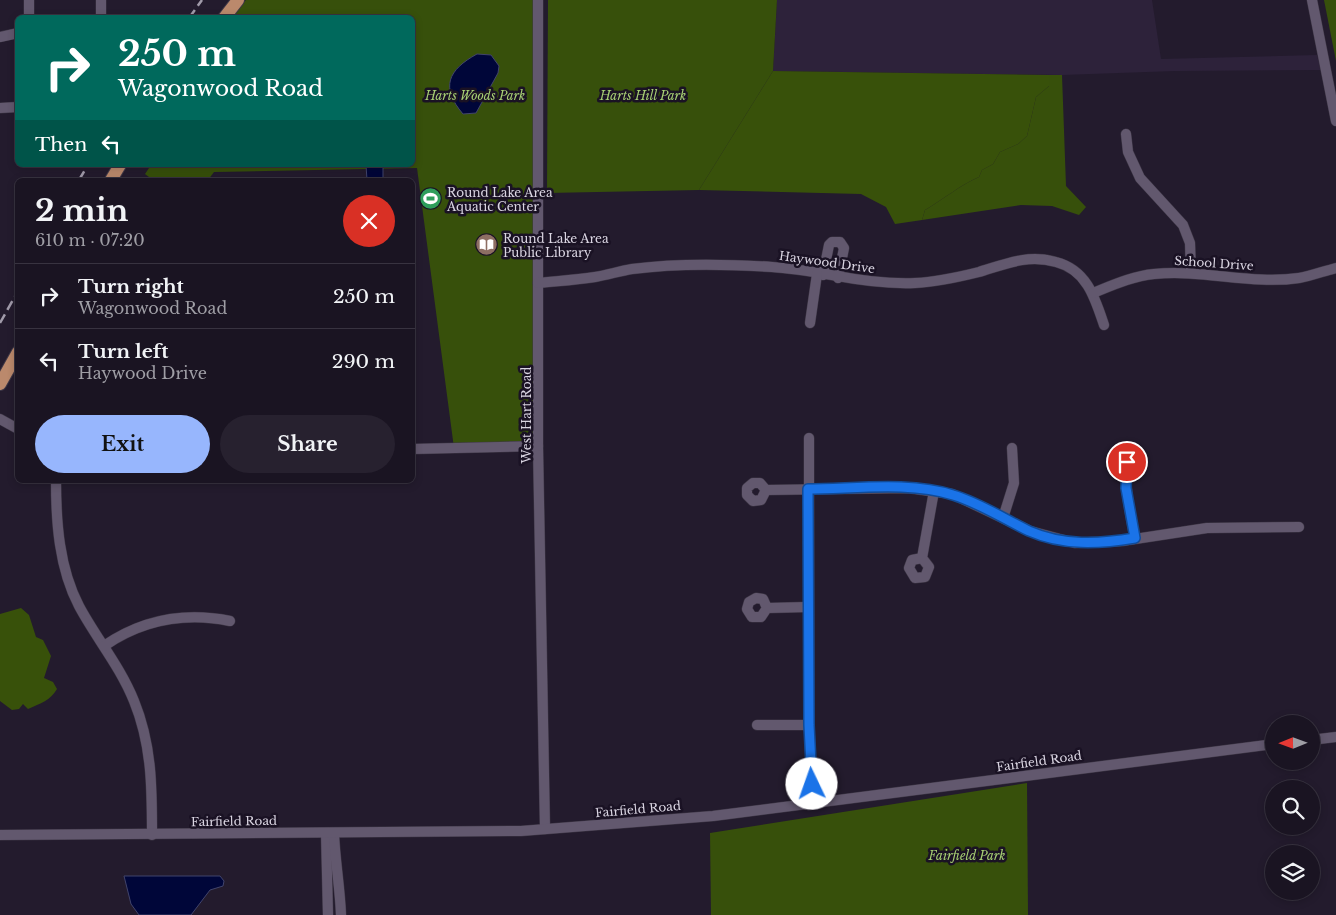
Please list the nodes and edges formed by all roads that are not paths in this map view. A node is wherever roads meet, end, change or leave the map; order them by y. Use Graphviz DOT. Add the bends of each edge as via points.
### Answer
graph roads {
  1 [pos="29,0"];
  2 [pos="102,0"];
  3 [pos="238,0"];
  4 [pos="538,0"];
  5 [pos="1312,0"];
  6 [pos="29,15"];
  7 [pos="101,15"];
  8 [pos="226,15"];
  9 [pos="15,34"];
  10 [pos="0,37"];
  11 [pos="15,107"];
  12 [pos="0,108"];
  13 [pos="1336,122"];
  14 [pos="1126,134"];
  15 [pos="1336,268"];
  16 [pos="1191,273"];
  17 [pos="820,274"];
  18 [pos="838,278"];
  19 [pos="538,282"];
  20 [pos="1093,293"];
  21 [pos="810,323"];
  22 [pos="1104,325"];
  23 [pos="15,357"];
  24 [pos="0,384"];
  25 [pos="0,418"];
  26 [pos="15,427"];
  27 [pos="808,438"];
  28 [pos="538,446"];
  29 [pos="1012,448"];
  30 [pos="415,450"];
  31 [pos="1128,452"];
  32 [pos="56,483"];
  33 [pos="808,489"];
  34 [pos="766,490"];
  35 [pos="934,491"];
  36 [pos="1003,518"];
  37 [pos="1299,527"];
  38 [pos="1135,538"];
  39 [pos="922,558"];
  40 [pos="808,607"];
  41 [pos="768,608"];
  42 [pos="230,621"];
  43 [pos="104,646"];
  44 [pos="757,725"];
  45 [pos="809,725"];
  46 [pos="1336,737"];
  47 [pos="1320,739"];
  48 [pos="1265,745"];
  49 [pos="813,803"];
  50 [pos="545,829"];
  51 [pos="330,833"];
  52 [pos="0,835"];
  53 [pos="152,835"];
  54 [pos="328,915"];
  55 [pos="341,915"];
  1 -- 6 [label="street"];
  2 -- 7 [label="street"];
  3 -- 8 [label="main road"];
  4 -- 19 [label="street, West Hart Road"];
  5 -- 13 [label="street"];
  9 -- 10 [label="street"];
  11 -- 12 [label="street"];
  14 -- 16 [label="street" via="1128,152 1140,178 1184,225 1190,243"];
  15 -- 16 [label="street, School Drive" via="1299,278 1259,279"];
  16 -- 20 [label="street, School Drive" via="1131,278"];
  17 -- 18 [label="street, Haywood Drive"];
  17 -- 18 [label="street" via="829,245 840,242 844,248"];
  17 -- 19 [label="street, Haywood Drive" via="774,267 677,267 632,269 596,277"];
  17 -- 21 [label="street"];
  18 -- 20 [label="street, Haywood Drive" via="917,283 977,272 1020,259 1040,259 1058,262 1074,270"];
  19 -- 28 [label="street, West Hart Road"];
  20 -- 22 [label="street, Haywood Drive"];
  23 -- 24 [label="main road"];
  25 -- 26 [label="street"];
  27 -- 33 [label="street"];
  28 -- 30 [label="street"];
  28 -- 50 [label="street, West Hart Road"];
  29 -- 36 [label="street" via="1014,483"];
  31 -- 38 [label="street" via="1126,488"];
  32 -- 43 [label="street" via="58,529 68,576 78,605"];
  33 -- 34 [label="street"];
  33 -- 35 [label="street" via="908,488"];
  33 -- 40 [label="street"];
  35 -- 36 [label="street" via="952,494"];
  35 -- 39 [label="street"];
  36 -- 38 [label="street" via="1062,541 1098,543"];
  37 -- 38 [label="street" via="1206,528"];
  40 -- 41 [label="street"];
  40 -- 45 [label="street"];
  42 -- 43 [label="street" via="208,616 158,621 122,634"];
  43 -- 53 [label="street" via="134,700 148,744"];
  44 -- 45 [label="street"];
  45 -- 49 [label="street"];
  46 -- 47 [label="street"];
  48 -- 49 [label="street, Fairfield Road"];
  49 -- 50 [label="street, Fairfield Road" via="714,816"];
  50 -- 51 [label="street, Fairfield Road"];
  51 -- 53 [label="street, Fairfield Road"];
  51 -- 54 [label="street"];
  51 -- 55 [label="street" via="340,888"];
  52 -- 53 [label="street, Fairfield Road"];
}
